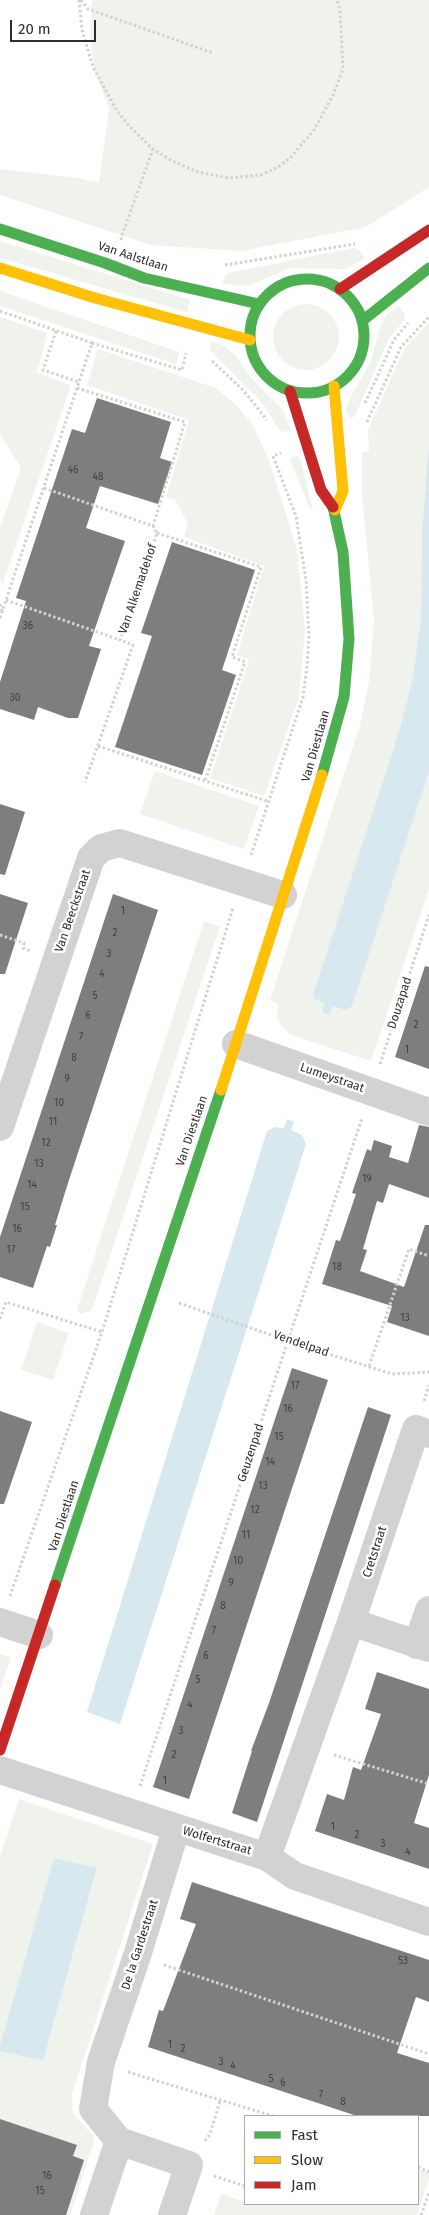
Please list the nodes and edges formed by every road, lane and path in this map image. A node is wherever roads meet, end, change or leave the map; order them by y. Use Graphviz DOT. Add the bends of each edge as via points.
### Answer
graph roads {
  1 [pos="80,0"];
  2 [pos="337,0"];
  3 [pos="214,53"];
  4 [pos="153,149"];
  5 [pos="0,229"];
  6 [pos="429,230"];
  7 [pos="358,243"];
  8 [pos="124,244"];
  9 [pos="222,266"];
  10 [pos="0,268"];
  11 [pos="429,268"];
  12 [pos="340,289"];
  13 [pos="259,304"];
  14 [pos="0,311"];
  15 [pos="429,316"];
  16 [pos="413,317"];
  17 [pos="362,321"];
  18 [pos="56,331"];
  19 [pos="250,340"];
  20 [pos="92,343"];
  21 [pos="187,349"];
  22 [pos="209,358"];
  23 [pos="79,382"];
  24 [pos="334,386"];
  25 [pos="77,388"];
  26 [pos="290,391"];
  27 [pos="364,406"];
  28 [pos="269,423"];
  29 [pos="339,443"];
  30 [pos="308,448"];
  31 [pos="44,488"];
  32 [pos="335,510"];
  33 [pos="153,526"];
  34 [pos="157,533"];
  35 [pos="6,600"];
  36 [pos="0,604"];
  37 [pos="2,611"];
  38 [pos="0,618"];
  39 [pos="120,640"];
  40 [pos="98,746"];
  41 [pos="205,781"];
  42 [pos="85,782"];
  43 [pos="270,802"];
  44 [pos="241,881"];
  45 [pos="284,895"];
  46 [pos="429,915"];
  47 [pos="0,935"];
  48 [pos="56,960"];
  49 [pos="236,1044"];
  50 [pos="9,1071"];
  51 [pos="371,1091"];
  52 [pos="429,1112"];
  53 [pos="0,1127"];
  54 [pos="429,1256"];
  55 [pos="174,1301"];
  56 [pos="0,1318"];
  57 [pos="102,1332"];
  58 [pos="288,1341"];
  59 [pos="369,1366"];
  60 [pos="429,1372"];
  61 [pos="429,1434"];
  62 [pos="429,1610"];
  63 [pos="0,1622"];
  64 [pos="351,1622"];
  65 [pos="39,1635"];
  66 [pos="423,1646"];
  67 [pos="306,1746"];
  68 [pos="0,1750"];
  69 [pos="0,1770"];
  70 [pos="429,1784"];
  71 [pos="131,1814"];
  72 [pos="176,1828"];
  73 [pos="267,1857"];
  74 [pos="429,1922"];
  75 [pos="137,1956"];
  76 [pos="429,2054"];
  77 [pos="101,2062"];
  78 [pos="220,2102"];
  79 [pos="269,2115"];
  80 [pos="119,2141"];
  81 [pos="201,2170"];
  82 [pos="244,2186"];
  83 [pos="429,2192"];
  84 [pos="94,2215"];
  85 [pos="172,2215"];
  86 [pos="421,2215"];
  1 -- 3 [label="path" via="88,9"];
  1 -- 4 [label="path" via="82,30 93,67 117,111"];
  2 -- 4 [label="path" via="342,69 333,95 314,130 290,158 261,175 229,178 198,172"];
  4 -- 8 [label="path" via="121,238"];
  5 -- 13 [label="street, Van Aalstlaan" via="144,278"];
  6 -- 12 [label="street"];
  7 -- 9 [label="path"];
  10 -- 19 [label="street" via="95,298"];
  11 -- 17 [label="street"];
  12 -- 13 [label="street" via="327,282 296,280 282,284"];
  12 -- 17 [label="street" via="354,303"];
  13 -- 19 [label="street" via="250,328"];
  14 -- 18 [label="path"];
  15 -- 29 [label="path" via="402,347 364,428 365,440"];
  16 -- 27 [label="path" via="394,340"];
  17 -- 24 [label="street" via="364,336 356,365"];
  18 -- 20 [label="path"];
  18 -- 23 [label="path" via="43,370"];
  19 -- 26 [label="street" via="258,366 272,381"];
  20 -- 21 [label="path" via="182,370"];
  20 -- 23 [label="path"];
  22 -- 28 [label="path" via="243,390"];
  23 -- 25 [label="path"];
  24 -- 26 [label="street" via="312,393"];
  24 -- 29 [label="street, Van Diestlaan"];
  25 -- 31 [label="path"];
  25 -- 33 [label="path" via="185,422"];
  26 -- 30 [label="street, Van Diestlaan"];
  29 -- 32 [label="street, Van Diestlaan" via="343,491"];
  30 -- 32 [label="street, Van Diestlaan" via="321,490"];
  30 -- 43 [label="path" via="273,456 296,516 306,580 309,637 303,697"];
  31 -- 33 [label="path, Van Alkemadehof"];
  31 -- 35 [label="path"];
  32 -- 45 [label="street, Van Diestlaan" via="343,552 349,638 344,697"];
  33 -- 34 [label="path, Van Alkemadehof"];
  34 -- 39 [label="path, Van Alkemadehof"];
  34 -- 41 [label="path" via="261,567 232,657 245,662"];
  35 -- 37 [label="path"];
  35 -- 39 [label="path"];
  36 -- 37 [label="path"];
  37 -- 38 [label="path"];
  39 -- 40 [label="path, Van Alkemadehof" via="133,645"];
  40 -- 41 [label="path"];
  40 -- 42 [label="path, Van Alkemadehof"];
  41 -- 43 [label="path"];
  43 -- 44 [label="path"];
  44 -- 45 [label="street, Van Beeckstraat"];
  44 -- 48 [label="street, Van Beeckstraat" via="120,843 101,848 91,858"];
  44 -- 57 [label="path"];
  45 -- 49 [label="street, Van Diestlaan"];
  46 -- 51 [label="path, Douzapad"];
  47 -- 48 [label="path"];
  48 -- 50 [label="street, Van Beeckstraat"];
  49 -- 51 [label="street, Lumeystraat"];
  49 -- 65 [label="street, Van Diestlaan"];
  50 -- 53 [label="street, Van Beeckstraat"];
  51 -- 52 [label="street, Lumeystraat"];
  51 -- 58 [label="path, Geuzenpad"];
  54 -- 59 [label="path" via="409,1249"];
  55 -- 58 [label="path, Vendelpad"];
  56 -- 57 [label="path" via="6,1302"];
  57 -- 63 [label="path"];
  58 -- 59 [label="path, Vendelpad"];
  58 -- 71 [label="path, Geuzenpad"];
  59 -- 60 [label="path, Vendelpad" via="392,1374"];
  61 -- 64 [label="street, Cretstraat" via="416,1429"];
  62 -- 66 [label="street"];
  63 -- 65 [label="street"];
  64 -- 66 [label="street"];
  64 -- 67 [label="street"];
  65 -- 68 [label="street, Van Diestlaan"];
  67 -- 70 [label="path"];
  67 -- 73 [label="street"];
  69 -- 71 [label="street, Wolfertstraat"];
  71 -- 72 [label="street, Wolfertstraat"];
  72 -- 73 [label="street, Wolfertstraat"];
  72 -- 75 [label="street, De la Gardestraat"];
  73 -- 74 [label="street, Wolfertstraat" via="295,1876"];
  75 -- 76 [label="path"];
  75 -- 77 [label="street, De la Gardestraat"];
  77 -- 78 [label="path"];
  77 -- 80 [label="street, De la Gardestraat" via="93,2109"];
  78 -- 79 [label="path"];
  78 -- 81 [label="path"];
  80 -- 81 [label="street"];
  80 -- 84 [label="street"];
  81 -- 82 [label="path"];
  81 -- 85 [label="street"];
  83 -- 86 [label="path"];
}
